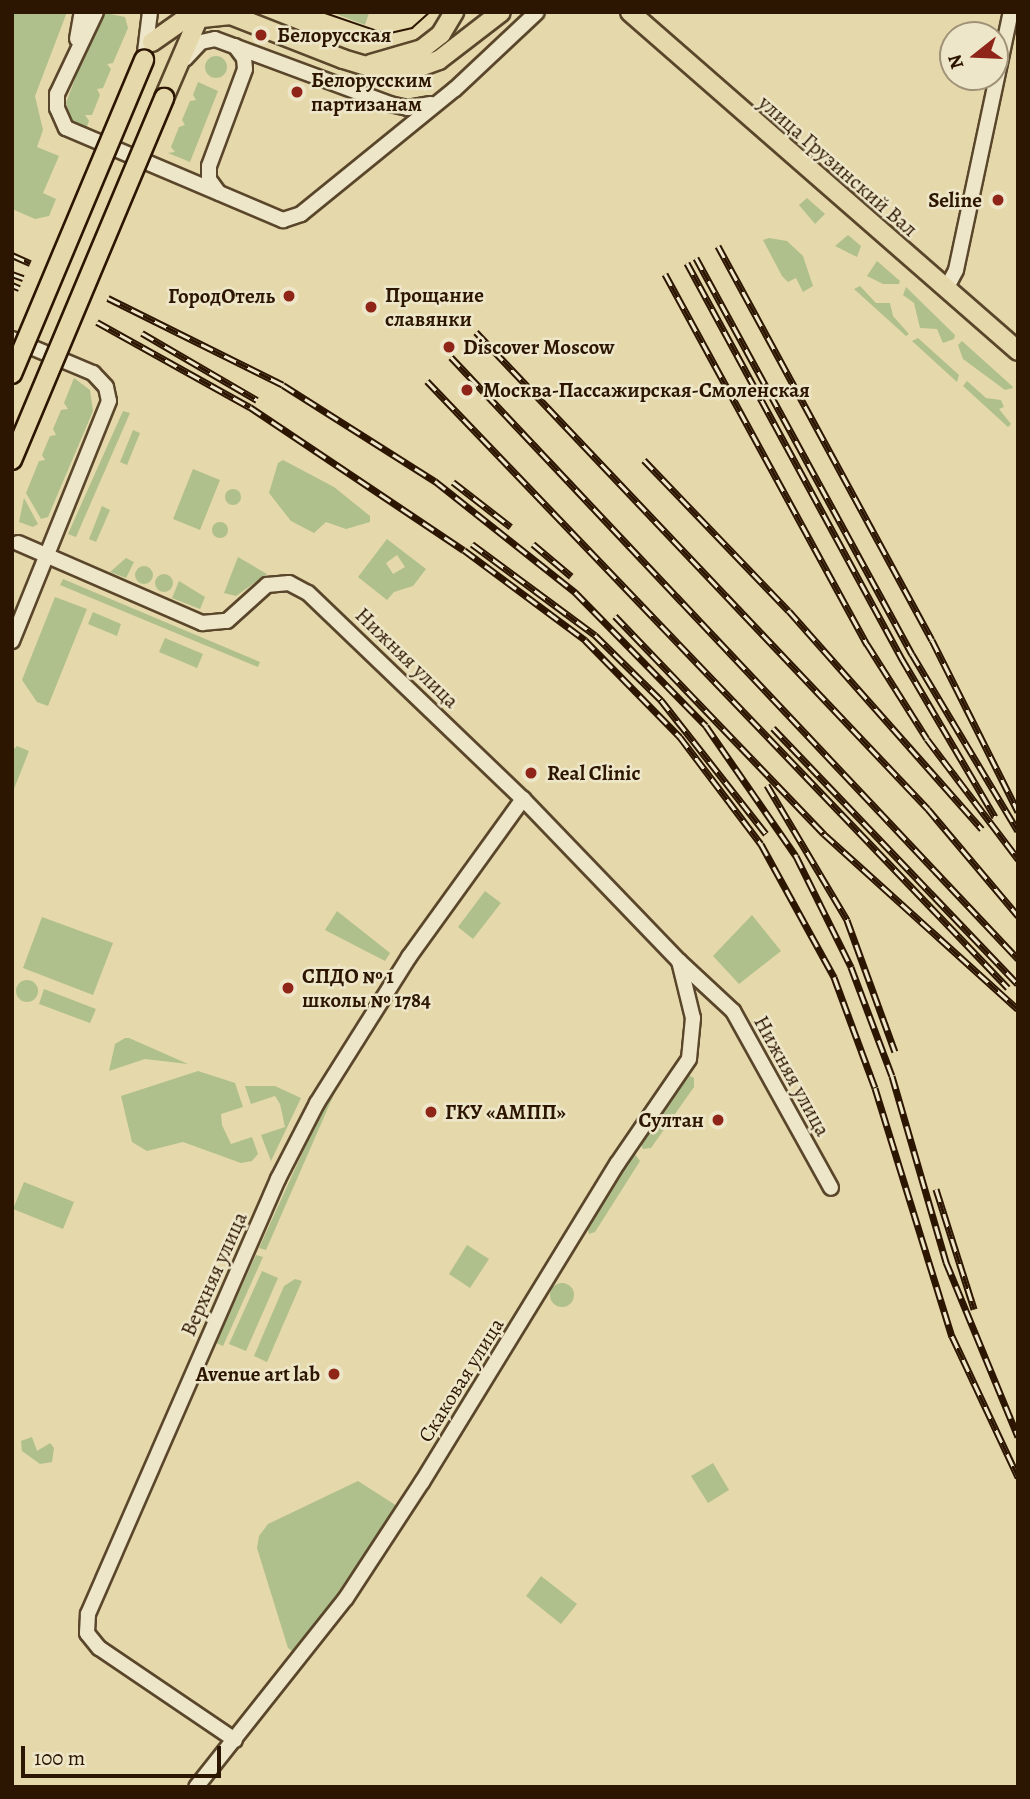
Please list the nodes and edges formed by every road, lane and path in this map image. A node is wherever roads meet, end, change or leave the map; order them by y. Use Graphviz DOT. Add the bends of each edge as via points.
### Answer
graph roads {
  1 [pos="82,12"];
  2 [pos="96,12"];
  3 [pos="150,12"];
  4 [pos="165,12"];
  5 [pos="454,12"];
  6 [pos="500,12"];
  7 [pos="537,12"];
  8 [pos="630,12"];
  9 [pos="1011,12"];
  10 [pos="200,14"];
  11 [pos="229,14"];
  12 [pos="152,42"];
  13 [pos="231,44"];
  14 [pos="74,54"];
  15 [pos="144,60"];
  16 [pos="361,64"];
  17 [pos="175,73"];
  18 [pos="445,97"];
  19 [pos="219,193"];
  20 [pos="946,289"];
  21 [pos="12,339"];
  22 [pos="1018,351"];
  23 [pos="12,374"];
  24 [pos="12,460"];
  25 [pos="55,532"];
  26 [pos="15,541"];
  27 [pos="49,558"];
  28 [pos="12,641"];
  29 [pos="523,799"];
  30 [pos="680,964"];
  31 [pos="831,1188"];
  32 [pos="235,1740"];
  33 [pos="196,1787"];
  1 -- 14 [label="street"];
  2 -- 14 [label="street"];
  3 -- 15 [label="street"];
  4 -- 12 [label="main road"];
  5 -- 16 [label="main road" via="441,34 422,50 391,61"];
  6 -- 16 [label="main road" via="423,68 392,72"];
  7 -- 18 [label="street"];
  8 -- 20 [label="main road, улица Грузинский Вал"];
  9 -- 20 [label="street" via="956,270"];
  10 -- 11 [label="main road"];
  10 -- 12 [label="main road" via="172,25"];
  10 -- 17 [label="main road"];
  11 -- 16 [label="main road"];
  12 -- 15 [label="main road"];
  13 -- 17 [label="street" via="215,39 201,43"];
  13 -- 18 [label="street" via="398,106 423,106"];
  13 -- 19 [label="street" via="246,64 209,166 209,179"];
  14 -- 19 [label="street" via="56,99 66,128"];
  15 -- 23 [label="main road, bridge"];
  17 -- 24 [label="main road, bridge"];
  18 -- 19 [label="street" via="292,218 275,219"];
  20 -- 22 [label="main road, улица Грузинский Вал"];
  21 -- 25 [label="street" via="93,373 109,393 106,416"];
  25 -- 26 [label="street" via="39,542"];
  25 -- 27 [label="street"];
  26 -- 27 [label="street, Нижняя улица"];
  27 -- 28 [label="street"];
  27 -- 29 [label="street, Нижняя улица" via="202,623 227,621 267,585 296,586 347,628"];
  29 -- 30 [label="street, Нижняя улица"];
  29 -- 32 [label="street, Верхняя улица" via="409,957 317,1103 278,1179 88,1614 87,1633 99,1648"];
  30 -- 31 [label="street, Нижняя улица" via="733,1011"];
  30 -- 32 [label="street, Скаковая улица" via="694,1034 689,1059 617,1164 471,1406 352,1588"];
  32 -- 33 [label="street, Скаковая улица"];
}
